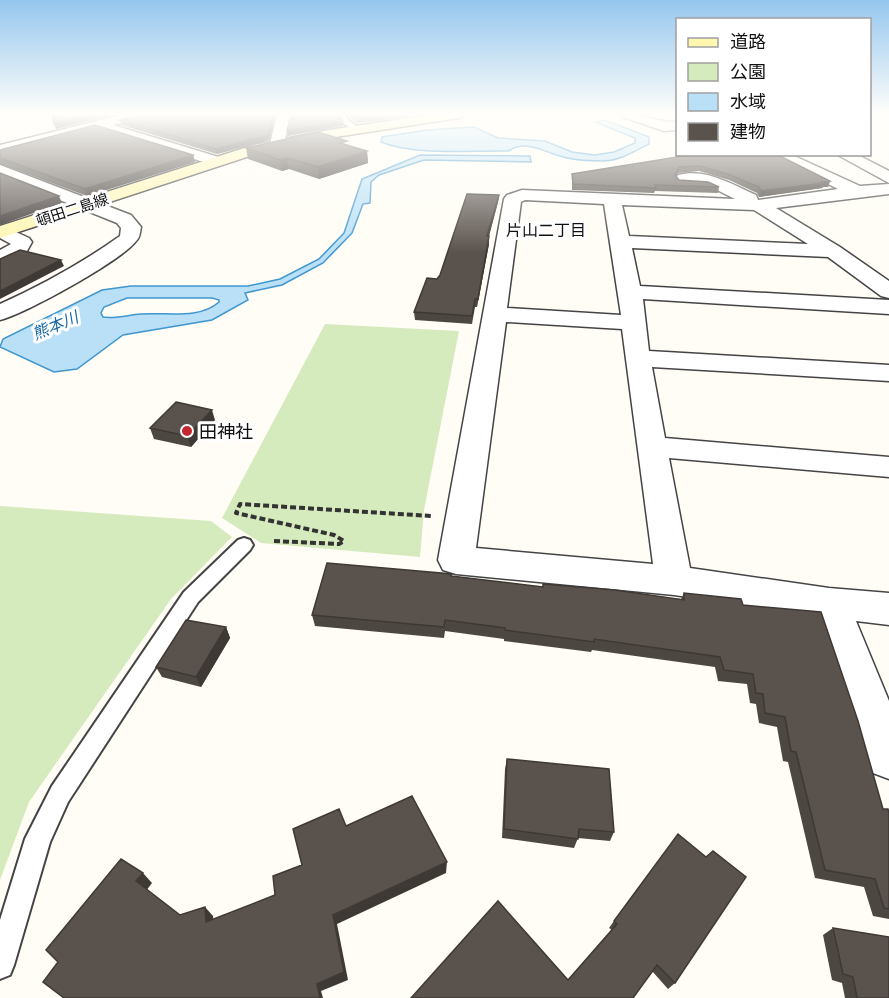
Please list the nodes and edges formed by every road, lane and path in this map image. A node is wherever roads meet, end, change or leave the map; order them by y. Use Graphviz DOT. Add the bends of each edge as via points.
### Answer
graph roads {
  1 [pos="216,161"];
  2 [pos="791,161"];
  3 [pos="856,161"];
  4 [pos="0,170"];
  5 [pos="889,178"];
  6 [pos="684,179"];
  7 [pos="889,189"];
  8 [pos="858,191"];
  9 [pos="612,200"];
  10 [pos="88,204"];
  11 [pos="759,205"];
  12 [pos="889,208"];
  13 [pos="1,232"];
  14 [pos="620,242"];
  15 [pos="833,251"];
  16 [pos="0,258"];
  17 [pos="889,291"];
  18 [pos="630,292"];
  19 [pos="889,307"];
  20 [pos="0,313"];
  21 [pos="495,314"];
  22 [pos="633,323"];
  23 [pos="637,358"];
  24 [pos="889,373"];
  25 [pos="652,447"];
  26 [pos="889,467"];
  27 [pos="437,517"];
  28 [pos="274,541"];
  29 [pos="244,545"];
  30 [pos="674,580"];
  31 [pos="829,603"];
  32 [pos="889,609"];
  33 [pos="889,757"];
  34 [pos="0,965"];
  1 -- 10 [label="main road, 頓田二島線"];
  2 -- 8 [label="street"];
  3 -- 5 [label="street"];
  4 -- 10 [label="street"];
  6 -- 11 [label="street" via="710,180"];
  7 -- 8 [label="street"];
  8 -- 11 [label="street"];
  8 -- 12 [label="street"];
  9 -- 11 [label="street"];
  9 -- 14 [label="street"];
  9 -- 21 [label="street" via="522,195 513,199"];
  10 -- 13 [label="main road, 頓田二島線"];
  10 -- 20 [label="street" via="124,219 131,227 129,238 39,296"];
  11 -- 15 [label="street"];
  13 -- 16 [label="street" via="22,242"];
  14 -- 15 [label="street"];
  14 -- 18 [label="street"];
  15 -- 17 [label="street"];
  18 -- 19 [label="street"];
  18 -- 22 [label="street"];
  21 -- 22 [label="street"];
  21 -- 30 [label="street" via="456,560"];
  22 -- 23 [label="street"];
  23 -- 24 [label="street"];
  23 -- 25 [label="street"];
  25 -- 26 [label="street"];
  25 -- 30 [label="street"];
  27 -- 28 [label="path" via="240,504 236,513 334,535 344,541"];
  29 -- 34 [label="lane" via="191,597 60,794 38,839"];
  30 -- 31 [label="street"];
  31 -- 32 [label="street"];
  31 -- 33 [label="street"];
}
